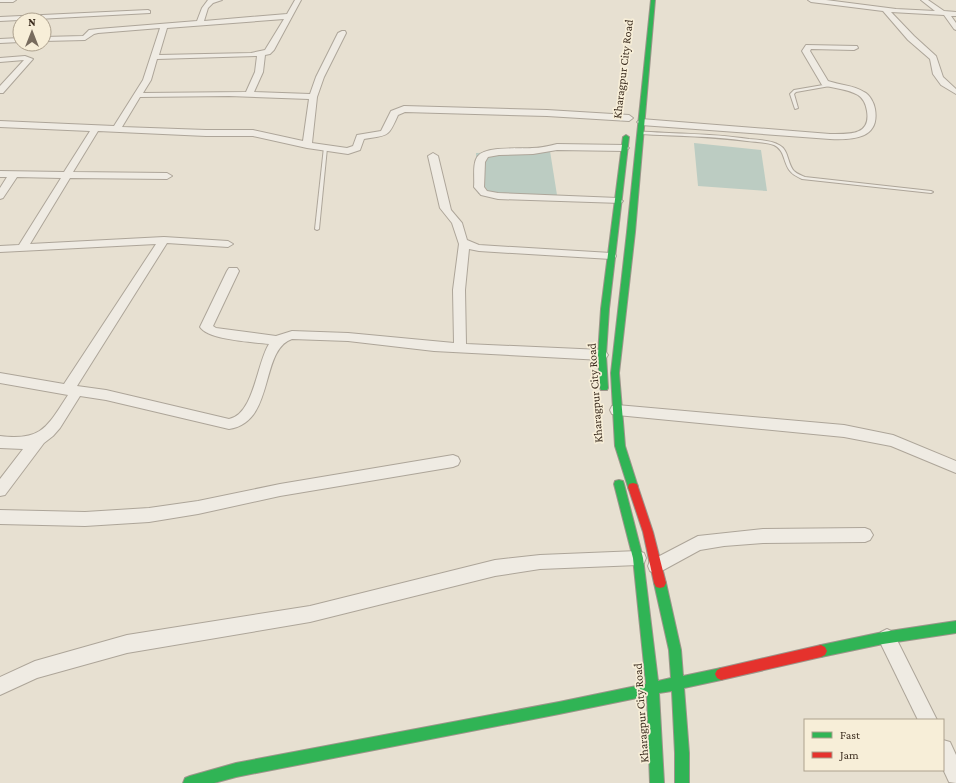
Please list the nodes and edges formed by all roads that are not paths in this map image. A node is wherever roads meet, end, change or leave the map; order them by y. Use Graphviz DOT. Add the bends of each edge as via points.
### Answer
graph roads {
  1 [pos="0,0"];
  2 [pos="13,0"];
  3 [pos="219,0"];
  4 [pos="298,0"];
  5 [pos="653,0"];
  6 [pos="811,0"];
  7 [pos="924,0"];
  8 [pos="885,10"];
  9 [pos="148,12"];
  10 [pos="944,13"];
  11 [pos="956,14"];
  12 [pos="290,16"];
  13 [pos="0,19"];
  14 [pos="200,23"];
  15 [pos="164,27"];
  16 [pos="956,28"];
  17 [pos="342,33"];
  18 [pos="52,39"];
  19 [pos="12,40"];
  20 [pos="0,41"];
  21 [pos="854,48"];
  22 [pos="261,54"];
  23 [pos="155,57"];
  24 [pos="0,60"];
  25 [pos="942,81"];
  26 [pos="956,82"];
  27 [pos="829,85"];
  28 [pos="0,91"];
  29 [pos="956,92"];
  30 [pos="139,95"];
  31 [pos="249,95"];
  32 [pos="313,98"];
  33 [pos="796,108"];
  34 [pos="629,114"];
  35 [pos="641,122"];
  36 [pos="0,124"];
  37 [pos="96,129"];
  38 [pos="116,130"];
  39 [pos="640,133"];
  40 [pos="307,145"];
  41 [pos="325,148"];
  42 [pos="625,148"];
  43 [pos="433,156"];
  44 [pos="0,174"];
  45 [pos="14,174"];
  46 [pos="66,176"];
  47 [pos="167,176"];
  48 [pos="931,192"];
  49 [pos="0,196"];
  50 [pos="618,201"];
  51 [pos="316,229"];
  52 [pos="164,240"];
  53 [pos="228,244"];
  54 [pos="464,244"];
  55 [pos="23,247"];
  56 [pos="2,251"];
  57 [pos="612,256"];
  58 [pos="233,270"];
  59 [pos="277,341"];
  60 [pos="460,348"];
  61 [pos="602,355"];
  62 [pos="0,378"];
  63 [pos="72,390"];
  64 [pos="606,401"];
  65 [pos="617,410"];
  66 [pos="38,440"];
  67 [pos="0,442"];
  68 [pos="453,461"];
  69 [pos="956,467"];
  70 [pos="618,477"];
  71 [pos="0,490"];
  72 [pos="0,517"];
  73 [pos="865,535"];
  74 [pos="638,558"];
  75 [pos="656,566"];
  76 [pos="956,627"];
  77 [pos="886,638"];
  78 [pos="678,684"];
  79 [pos="0,686"];
  80 [pos="653,689"];
  81 [pos="927,719"];
  82 [pos="944,751"];
  83 [pos="956,775"];
  84 [pos="190,783"];
  85 [pos="657,783"];
  86 [pos="682,783"];
  1 -- 2 [label="street"];
  3 -- 14 [label="street" via="210,1"];
  4 -- 12 [label="street"];
  5 -- 35 [label="main road"];
  6 -- 8 [label="street"];
  7 -- 10 [label="street"];
  8 -- 10 [label="street"];
  8 -- 25 [label="street" via="935,60 936,71"];
  9 -- 13 [label="street"];
  10 -- 11 [label="street"];
  10 -- 16 [label="street"];
  12 -- 14 [label="street"];
  12 -- 22 [label="street" via="274,45"];
  14 -- 15 [label="street"];
  15 -- 18 [label="street" via="95,31 85,38"];
  15 -- 23 [label="street"];
  17 -- 32 [label="street" via="320,77"];
  19 -- 20 [label="street"];
  21 -- 27 [label="street" via="807,49 822,80"];
  22 -- 23 [label="street"];
  22 -- 31 [label="street" via="259,72"];
  23 -- 30 [label="street"];
  24 -- 28 [label="street" via="29,60"];
  25 -- 26 [label="street"];
  25 -- 29 [label="street"];
  27 -- 33 [label="lane" via="796,91 792,94"];
  27 -- 35 [label="street" via="855,89 863,96 871,113 872,122 867,130 853,135 821,136"];
  30 -- 31 [label="street"];
  30 -- 38 [label="street"];
  31 -- 32 [label="street"];
  32 -- 40 [label="street"];
  34 -- 41 [label="street" via="404,109 394,112 384,133 360,137 355,150"];
  34 -- 42 [label="main road, Kharagpur City Road"];
  35 -- 39 [label="main road"];
  36 -- 37 [label="street"];
  37 -- 38 [label="street"];
  37 -- 46 [label="street"];
  38 -- 40 [label="street" via="253,133"];
  39 -- 48 [label="lane" via="720,136 768,143 784,151 791,171 804,178"];
  39 -- 65 [label="main road" via="615,373"];
  40 -- 41 [label="street"];
  41 -- 51 [label="lane"];
  42 -- 50 [label="main road, Kharagpur City Road"];
  42 -- 50 [label="street" via="558,147 500,152 485,155 480,162 479,187 484,193 498,196"];
  43 -- 54 [label="street" via="446,212 456,222 460,239"];
  44 -- 45 [label="street"];
  45 -- 46 [label="street"];
  45 -- 49 [label="street"];
  46 -- 47 [label="street"];
  46 -- 55 [label="street"];
  50 -- 57 [label="main road, Kharagpur City Road"];
  52 -- 53 [label="street"];
  52 -- 55 [label="street"];
  52 -- 63 [label="street"];
  54 -- 57 [label="street" via="479,248"];
  54 -- 60 [label="street" via="459,290"];
  55 -- 56 [label="street"];
  57 -- 61 [label="main road, Kharagpur City Road"];
  58 -- 59 [label="street" via="206,327 220,333"];
  59 -- 60 [label="street" via="292,335"];
  59 -- 63 [label="street" via="252,406 238,422 218,423 106,395"];
  60 -- 61 [label="street"];
  61 -- 64 [label="main road, Kharagpur City Road"];
  62 -- 63 [label="street"];
  63 -- 66 [label="street" via="46,435"];
  65 -- 69 [label="street" via="844,431 893,441"];
  65 -- 75 [label="main road" via="620,446 648,532"];
  66 -- 67 [label="street" via="25,443"];
  66 -- 71 [label="street"];
  68 -- 72 [label="street" via="250,495 170,512 120,518"];
  70 -- 74 [label="main road, Kharagpur City Road"];
  73 -- 75 [label="street" via="724,539 698,543"];
  74 -- 79 [label="street" via="540,562 495,568 310,614 127,644 35,670"];
  74 -- 80 [label="main road, Kharagpur City Road"];
  75 -- 78 [label="main road" via="675,650"];
  76 -- 77 [label="main road"];
  77 -- 78 [label="main road"];
  77 -- 81 [label="street"];
  78 -- 80 [label="main road"];
  78 -- 86 [label="main road"];
  80 -- 84 [label="main road" via="236,770"];
  80 -- 85 [label="main road, Kharagpur City Road"];
  82 -- 83 [label="street"];
}
